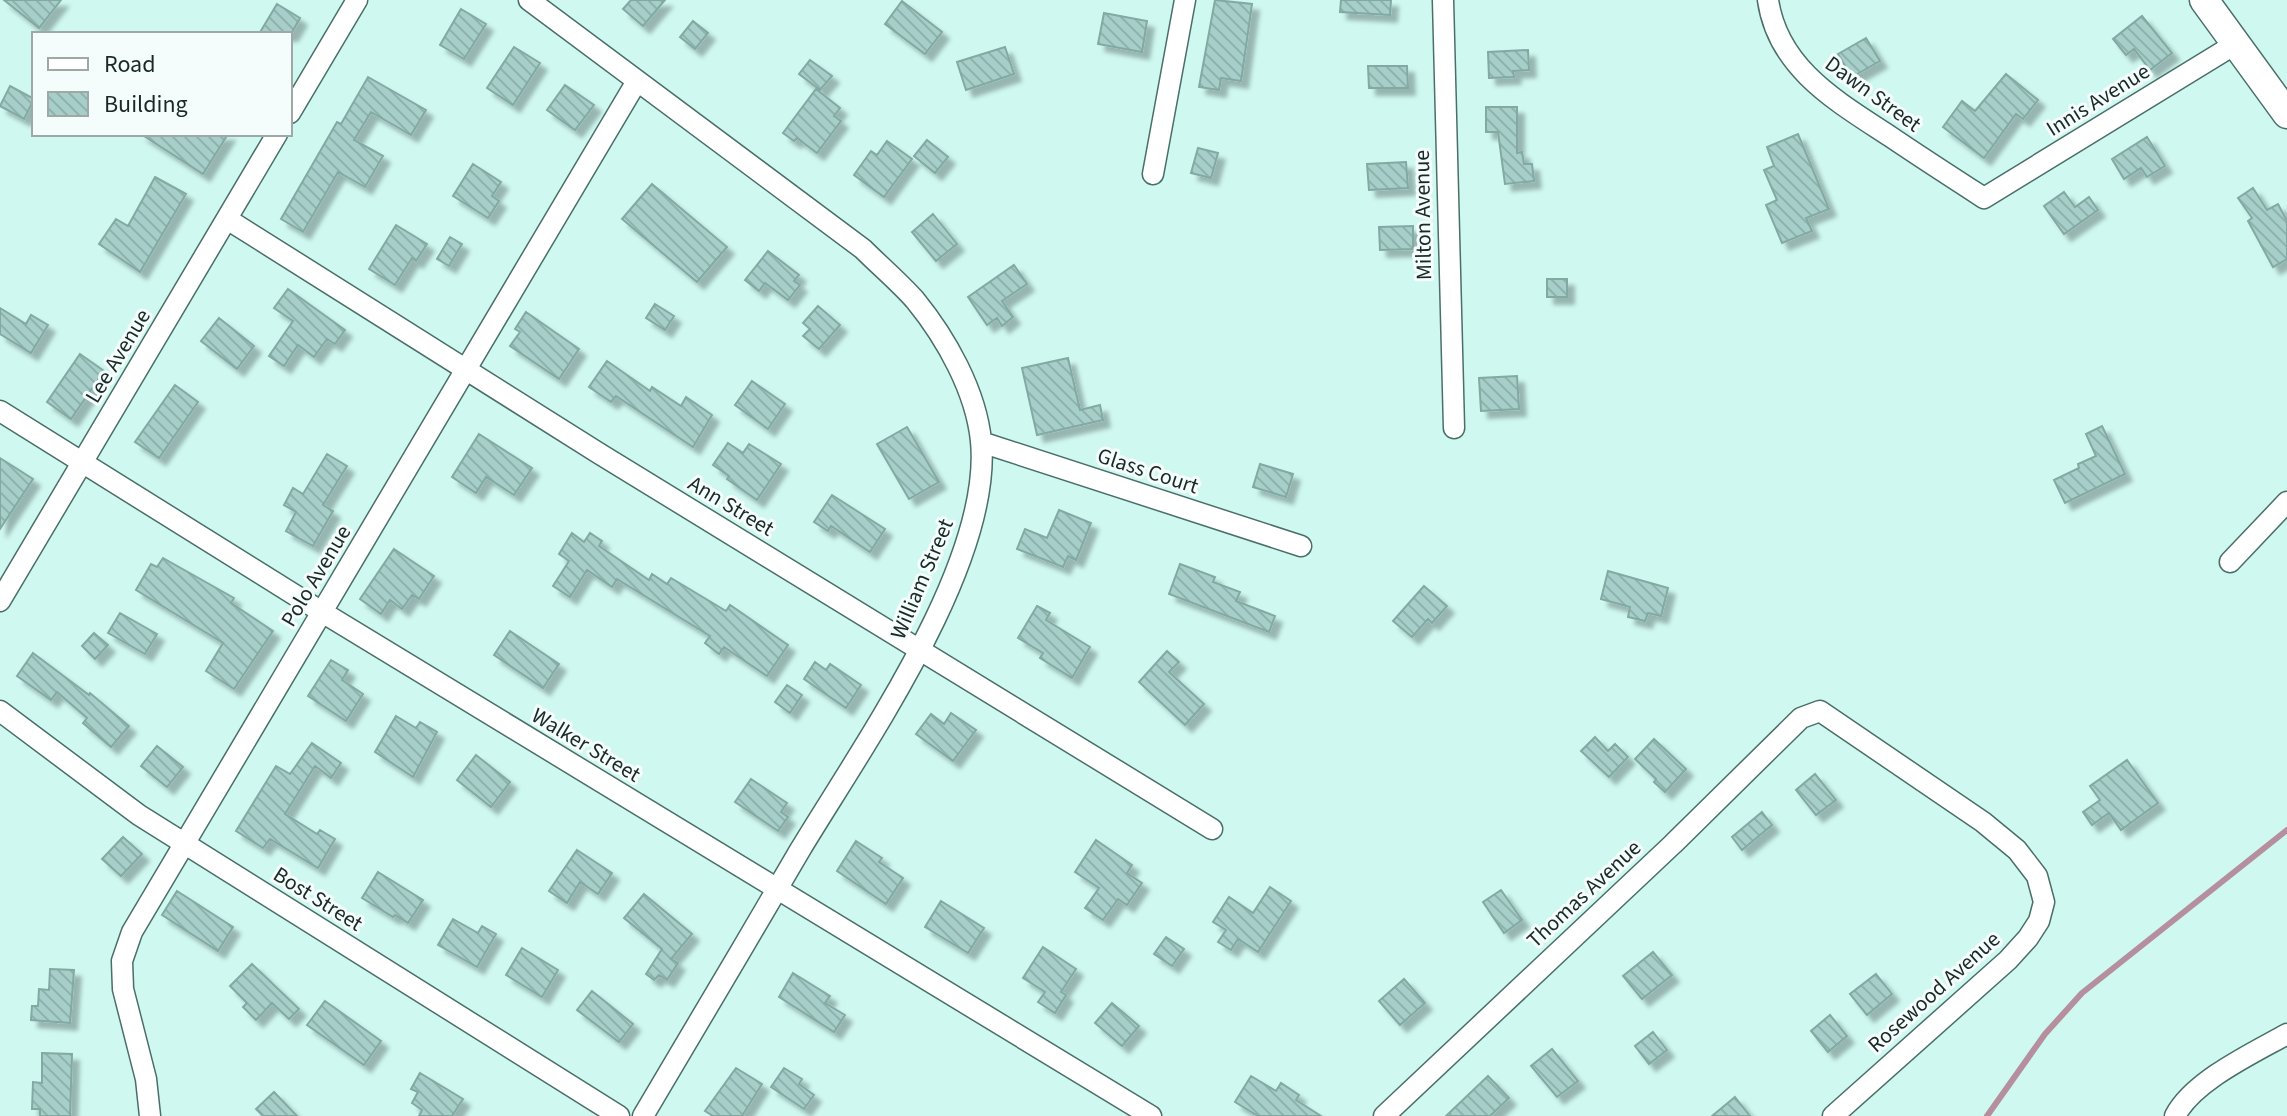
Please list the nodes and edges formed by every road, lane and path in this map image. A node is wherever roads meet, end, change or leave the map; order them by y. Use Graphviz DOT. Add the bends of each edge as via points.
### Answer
graph roads {
  1 [pos="357,0"];
  2 [pos="529,0"];
  3 [pos="1185,0"];
  4 [pos="1443,0"];
  5 [pos="1768,0"];
  6 [pos="2204,0"];
  7 [pos="2237,43"];
  8 [pos="637,81"];
  9 [pos="292,110"];
  10 [pos="2287,114"];
  11 [pos="276,136"];
  12 [pos="1153,174"];
  13 [pos="1984,198"];
  14 [pos="227,219"];
  15 [pos="466,370"];
  16 [pos="0,411"];
  17 [pos="1454,428"];
  18 [pos="981,442"];
  19 [pos="83,463"];
  20 [pos="2287,502"];
  21 [pos="1301,546"];
  22 [pos="2230,562"];
  23 [pos="0,601"];
  24 [pos="322,612"];
  25 [pos="920,650"];
  26 [pos="0,711"];
  27 [pos="1820,711"];
  28 [pos="1212,829"];
  29 [pos="184,843"];
  30 [pos="777,889"];
  31 [pos="2287,1034"];
  32 [pos="2179,1109"];
  33 [pos="150,1116"];
  34 [pos="619,1116"];
  35 [pos="643,1116"];
  36 [pos="1151,1116"];
  37 [pos="1384,1116"];
  38 [pos="1833,1116"];
  1 -- 9 [label="street"];
  2 -- 8 [label="street, William Street"];
  3 -- 12 [label="street"];
  4 -- 17 [label="street, Milton Avenue"];
  5 -- 13 [label="street, Dawn Street" via="1772,20 1796,65 1821,92"];
  6 -- 7 [label="main road"];
  7 -- 10 [label="main road"];
  7 -- 13 [label="street, Innis Avenue"];
  8 -- 15 [label="street, Polo Avenue"];
  8 -- 18 [label="street, William Street" via="863,249 907,292 955,364"];
  11 -- 14 [label="street, Lee Avenue"];
  14 -- 15 [label="street, Ann Street"];
  14 -- 19 [label="street, Lee Avenue"];
  15 -- 24 [label="street, Polo Avenue"];
  15 -- 25 [label="street, Ann Street"];
  16 -- 19 [label="street, Walker Street"];
  18 -- 21 [label="street, Glass Court"];
  18 -- 25 [label="street, William Street" via="974,519"];
  19 -- 23 [label="street, Lee Avenue"];
  19 -- 24 [label="street, Walker Street"];
  20 -- 22 [label="street"];
  24 -- 29 [label="street, Polo Avenue"];
  24 -- 30 [label="street, Walker Street"];
  25 -- 28 [label="street, Ann Street"];
  25 -- 30 [label="street, William Street"];
  26 -- 29 [label="street, Bost Street"];
  27 -- 37 [label="street, Thomas Avenue" via="1801,718"];
  27 -- 38 [label="street, Rosewood Avenue" via="2017,850 2037,876 2044,902 2039,921 2008,960"];
  29 -- 33 [label="street, Polo Avenue" via="132,932 122,961"];
  29 -- 34 [label="street, Bost Street"];
  30 -- 35 [label="street, William Street"];
  30 -- 36 [label="street, Walker Street"];
  31 -- 32 [label="street" via="2205,1083"];
}
